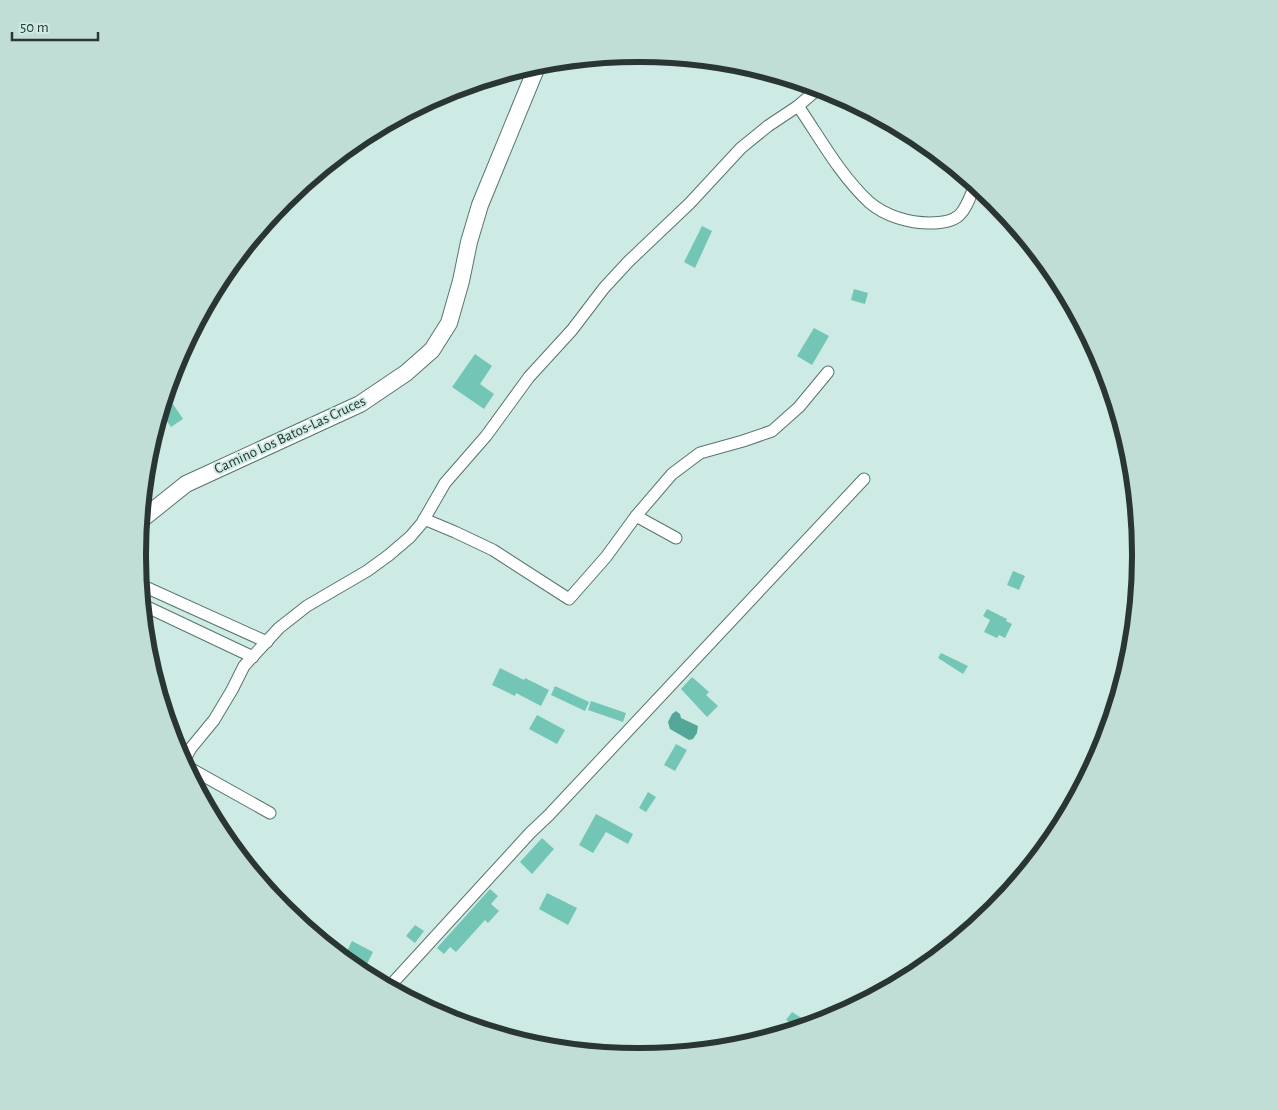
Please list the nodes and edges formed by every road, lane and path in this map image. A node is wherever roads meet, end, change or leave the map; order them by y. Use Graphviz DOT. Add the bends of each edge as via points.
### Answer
graph roads {
  1 [pos="534,74"];
  2 [pos="812,94"];
  3 [pos="798,106"];
  4 [pos="972,193"];
  5 [pos="828,372"];
  6 [pos="864,479"];
  7 [pos="149,514"];
  8 [pos="636,516"];
  9 [pos="424,519"];
  10 [pos="676,538"];
  11 [pos="148,588"];
  12 [pos="150,608"];
  13 [pos="267,642"];
  14 [pos="253,657"];
  15 [pos="188,753"];
  16 [pos="197,772"];
  17 [pos="270,813"];
  18 [pos="393,982"];
  1 -- 7 [label="street, Camino Los Batos-Las Cruces" via="480,205 449,323 432,350 406,373 360,404 186,484"];
  2 -- 3 [label="street"];
  3 -- 4 [label="street" via="857,189 870,203 888,213 904,220 940,223 958,217 966,210"];
  3 -- 9 [label="street" via="740,148 604,288 445,483"];
  5 -- 8 [label="street" via="772,431 700,453 672,474"];
  6 -- 18 [label="street"];
  8 -- 9 [label="street" via="569,599 493,550"];
  8 -- 10 [label="street"];
  9 -- 13 [label="street" via="410,537 389,555 307,606"];
  11 -- 13 [label="street"];
  12 -- 14 [label="street"];
  13 -- 14 [label="street"];
  14 -- 15 [label="street" via="244,666 214,720"];
  16 -- 17 [label="street"];
}
